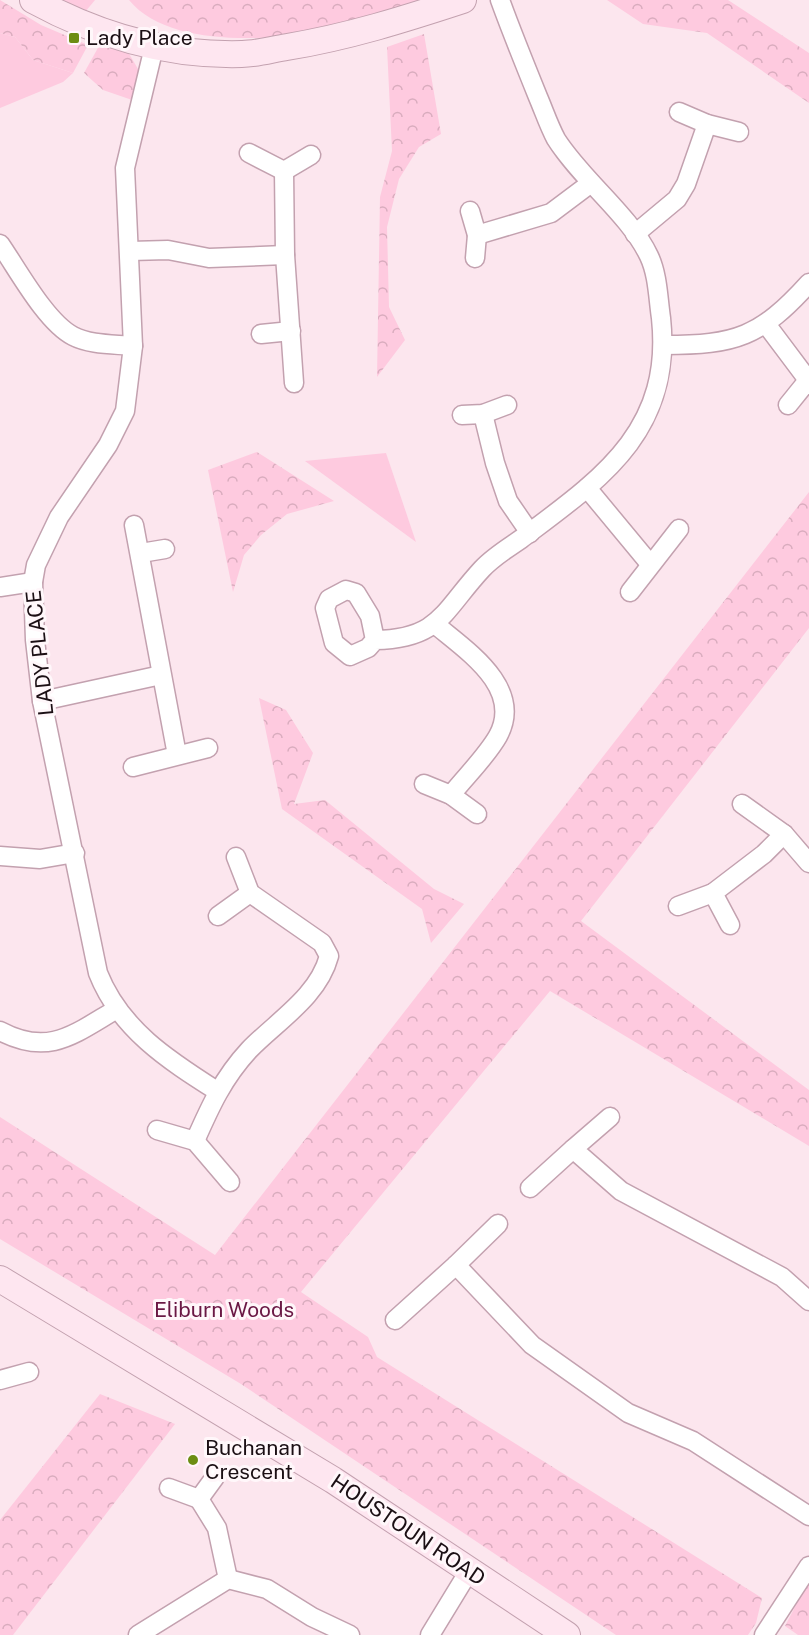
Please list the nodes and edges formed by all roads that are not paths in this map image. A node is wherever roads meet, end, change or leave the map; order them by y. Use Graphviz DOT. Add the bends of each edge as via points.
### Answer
graph roads {
  1 [pos="33,0"];
  2 [pos="463,0"];
  3 [pos="500,0"];
  4 [pos="154,47"];
  5 [pos="679,112"];
  6 [pos="707,124"];
  7 [pos="739,132"];
  8 [pos="249,153"];
  9 [pos="311,155"];
  10 [pos="284,171"];
  11 [pos="591,183"];
  12 [pos="470,211"];
  13 [pos="635,234"];
  14 [pos="477,235"];
  15 [pos="0,244"];
  16 [pos="130,251"];
  17 [pos="285,255"];
  18 [pos="475,258"];
  19 [pos="809,283"];
  20 [pos="766,324"];
  21 [pos="291,331"];
  22 [pos="261,334"];
  23 [pos="664,345"];
  24 [pos="133,346"];
  25 [pos="808,380"];
  26 [pos="294,383"];
  27 [pos="507,405"];
  28 [pos="788,405"];
  29 [pos="483,414"];
  30 [pos="462,415"];
  31 [pos="587,489"];
  32 [pos="135,525"];
  33 [pos="679,529"];
  34 [pos="530,532"];
  35 [pos="165,549"];
  36 [pos="141,553"];
  37 [pos="650,564"];
  38 [pos="33,582"];
  39 [pos="0,587"];
  40 [pos="630,592"];
  41 [pos="436,625"];
  42 [pos="375,640"];
  43 [pos="161,675"];
  44 [pos="42,701"];
  45 [pos="208,748"];
  46 [pos="177,755"];
  47 [pos="133,767"];
  48 [pos="424,784"];
  49 [pos="451,795"];
  50 [pos="742,804"];
  51 [pos="477,814"];
  52 [pos="784,834"];
  53 [pos="75,853"];
  54 [pos="0,856"];
  55 [pos="236,857"];
  56 [pos="809,862"];
  57 [pos="250,893"];
  58 [pos="713,893"];
  59 [pos="678,906"];
  60 [pos="218,916"];
  61 [pos="730,925"];
  62 [pos="117,1009"];
  63 [pos="0,1030"];
  64 [pos="217,1091"];
  65 [pos="610,1117"];
  66 [pos="157,1130"];
  67 [pos="195,1141"];
  68 [pos="573,1149"];
  69 [pos="230,1182"];
  70 [pos="530,1188"];
  71 [pos="498,1224"];
  72 [pos="456,1265"];
  73 [pos="0,1279"];
  74 [pos="809,1301"];
  75 [pos="395,1320"];
  76 [pos="29,1372"];
  77 [pos="0,1380"];
  78 [pos="215,1477"];
  79 [pos="169,1488"];
  80 [pos="199,1499"];
  81 [pos="809,1516"];
  82 [pos="809,1566"];
  83 [pos="469,1571"];
  84 [pos="228,1579"];
  85 [pos="138,1635"];
  86 [pos="350,1635"];
  87 [pos="430,1635"];
  88 [pos="567,1635"];
  89 [pos="764,1635"];
  1 -- 4 [label="street" via="74,21"];
  2 -- 4 [label="street" via="376,29 243,54"];
  3 -- 11 [label="street" via="555,136"];
  4 -- 16 [label="street, LADY PLACE" via="125,168"];
  5 -- 6 [label="street"];
  6 -- 7 [label="street"];
  6 -- 13 [label="street" via="678,199"];
  8 -- 10 [label="street"];
  9 -- 10 [label="street"];
  10 -- 17 [label="street"];
  11 -- 13 [label="street"];
  11 -- 14 [label="street" via="550,213"];
  12 -- 14 [label="street"];
  13 -- 23 [label="street" via="656,279"];
  14 -- 18 [label="street"];
  15 -- 24 [label="street" via="52,318 72,336"];
  16 -- 17 [label="street" via="168,250 209,258"];
  16 -- 24 [label="street, LADY PLACE"];
  17 -- 21 [label="street"];
  19 -- 20 [label="street"];
  20 -- 23 [label="street" via="726,342"];
  20 -- 25 [label="street"];
  21 -- 22 [label="street"];
  21 -- 26 [label="street"];
  23 -- 31 [label="street" via="646,416 622,456"];
  24 -- 38 [label="street, LADY PLACE" via="125,411 108,445 59,517 36,565"];
  25 -- 28 [label="street"];
  27 -- 29 [label="street"];
  29 -- 30 [label="street"];
  29 -- 34 [label="street" via="508,501"];
  31 -- 34 [label="street"];
  31 -- 37 [label="street"];
  32 -- 36 [label="street"];
  33 -- 37 [label="street"];
  34 -- 41 [label="street" via="484,567"];
  35 -- 36 [label="street"];
  36 -- 43 [label="street"];
  37 -- 40 [label="street"];
  38 -- 39 [label="street"];
  38 -- 44 [label="street, LADY PLACE"];
  41 -- 42 [label="street" via="415,636"];
  41 -- 49 [label="street" via="489,672 501,692 504,717 498,736"];
  43 -- 44 [label="street"];
  43 -- 46 [label="street"];
  44 -- 53 [label="street, LADY PLACE"];
  45 -- 46 [label="street"];
  46 -- 47 [label="street"];
  48 -- 49 [label="street"];
  49 -- 51 [label="street"];
  50 -- 52 [label="street"];
  52 -- 56 [label="street"];
  52 -- 58 [label="street"];
  53 -- 54 [label="street" via="40,859"];
  53 -- 62 [label="street, LADY PLACE" via="98,973 106,995"];
  55 -- 57 [label="street"];
  57 -- 60 [label="street"];
  57 -- 64 [label="street" via="322,943 329,956 325,969 287,1018 250,1050"];
  58 -- 59 [label="street"];
  58 -- 61 [label="street"];
  62 -- 63 [label="street" via="67,1039 45,1044 24,1042"];
  62 -- 64 [label="street, LADY PLACE" via="162,1056"];
  64 -- 67 [label="street"];
  65 -- 68 [label="street"];
  66 -- 67 [label="street"];
  67 -- 69 [label="street"];
  68 -- 70 [label="street"];
  68 -- 74 [label="street" via="621,1191 782,1278"];
  71 -- 72 [label="street"];
  72 -- 75 [label="street"];
  72 -- 81 [label="street" via="532,1345 551,1359 628,1413 693,1441"];
  73 -- 83 [label="street, HOUSTOUN ROAD" via="333,1480"];
  76 -- 77 [label="street"];
  78 -- 80 [label="street"];
  79 -- 80 [label="street"];
  80 -- 84 [label="street" via="217,1528"];
  82 -- 89 [label="street"];
  83 -- 87 [label="street"];
  83 -- 88 [label="street, HOUSTOUN ROAD"];
  84 -- 85 [label="street"];
  84 -- 86 [label="street" via="267,1589"];
}
